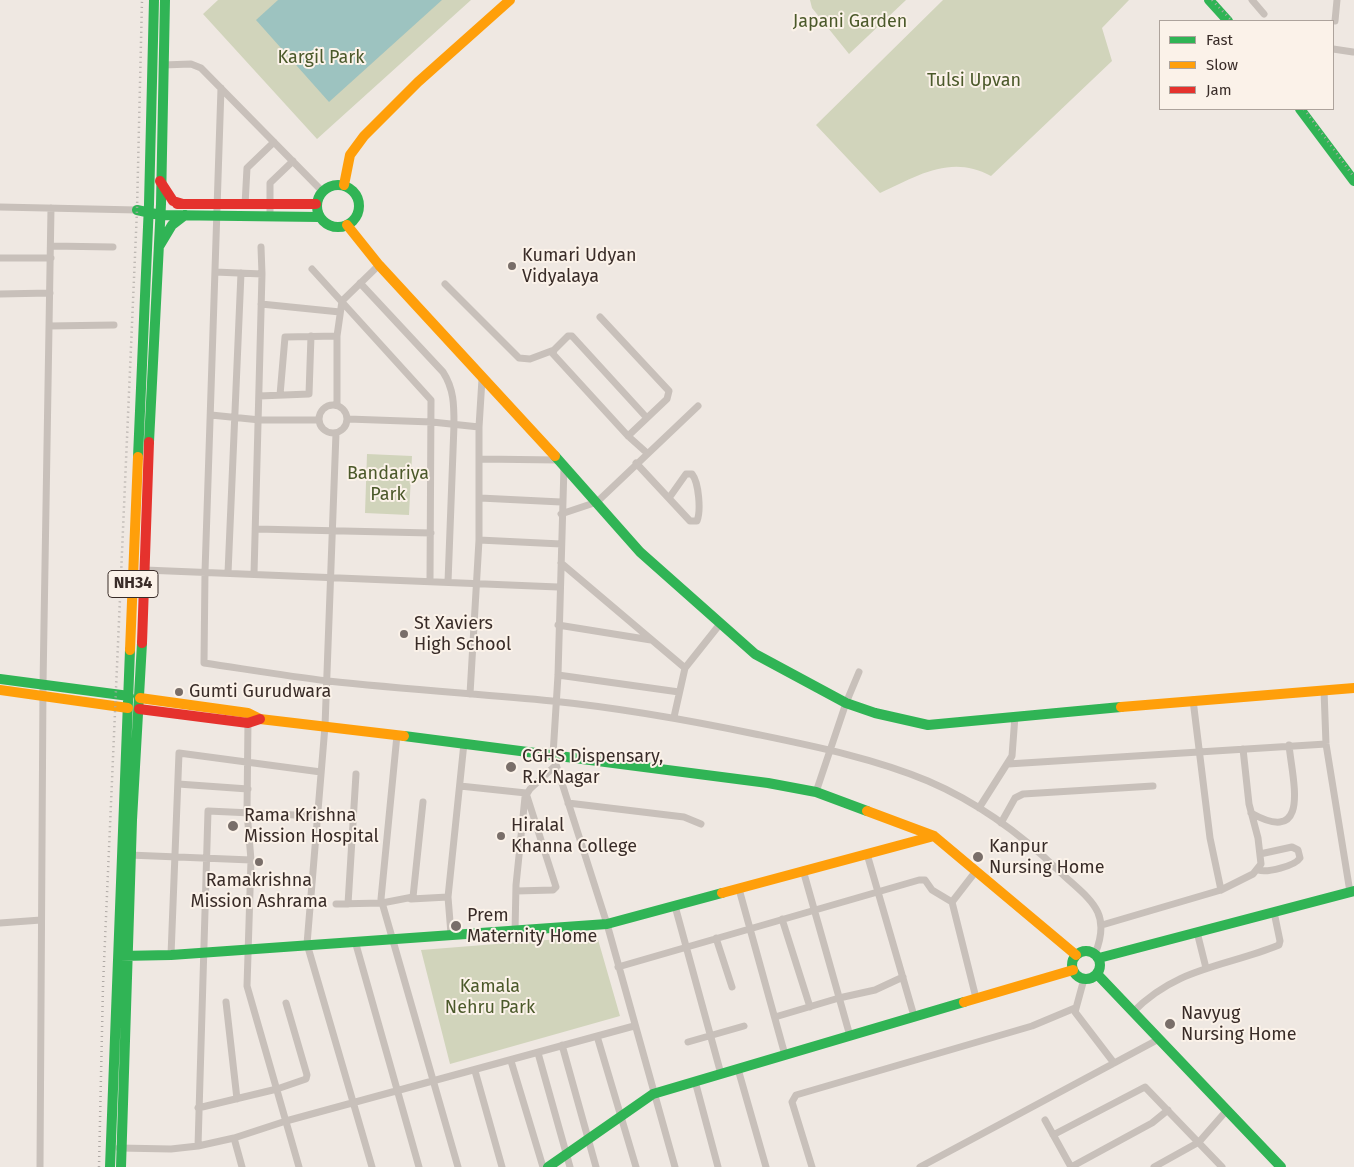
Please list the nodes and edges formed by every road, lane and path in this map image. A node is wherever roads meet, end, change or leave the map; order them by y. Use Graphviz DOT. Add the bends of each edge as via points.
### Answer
graph roads {
  1 [pos="154,0"];
  2 [pos="165,0"];
  3 [pos="510,0"];
  4 [pos="1209,0"];
  5 [pos="1218,0"];
  6 [pos="1252,0"];
  7 [pos="1337,0"];
  8 [pos="1264,14"];
  9 [pos="1228,19"];
  10 [pos="1335,21"];
  11 [pos="1334,49"];
  12 [pos="1353,52"];
  13 [pos="163,65"];
  14 [pos="221,88"];
  15 [pos="151,98"];
  16 [pos="162,99"];
  17 [pos="1301,110"];
  18 [pos="1309,110"];
  19 [pos="274,142"];
  20 [pos="293,161"];
  21 [pos="1354,170"];
  22 [pos="160,181"];
  23 [pos="1354,182"];
  24 [pos="344,185"];
  25 [pos="322,191"];
  26 [pos="316,204"];
  27 [pos="245,205"];
  28 [pos="0,207"];
  29 [pos="51,208"];
  30 [pos="149,209"];
  31 [pos="160,209"];
  32 [pos="138,210"];
  33 [pos="184,210"];
  34 [pos="216,210"];
  35 [pos="270,211"];
  36 [pos="319,217"];
  37 [pos="347,225"];
  38 [pos="51,246"];
  39 [pos="261,246"];
  40 [pos="113,247"];
  41 [pos="158,248"];
  42 [pos="0,258"];
  43 [pos="50,258"];
  44 [pos="379,264"];
  45 [pos="312,269"];
  46 [pos="216,272"];
  47 [pos="241,273"];
  48 [pos="262,274"];
  49 [pos="360,283"];
  50 [pos="445,284"];
  51 [pos="0,294"];
  52 [pos="50,294"];
  53 [pos="342,301"];
  54 [pos="261,304"];
  55 [pos="340,312"];
  56 [pos="600,317"];
  57 [pos="114,325"];
  58 [pos="49,326"];
  59 [pos="311,336"];
  60 [pos="337,336"];
  61 [pos="554,350"];
  62 [pos="482,379"];
  63 [pos="280,395"];
  64 [pos="259,396"];
  65 [pos="337,405"];
  66 [pos="698,406"];
  67 [pos="211,415"];
  68 [pos="236,417"];
  69 [pos="648,418"];
  70 [pos="348,419"];
  71 [pos="260,420"];
  72 [pos="319,420"];
  73 [pos="432,422"];
  74 [pos="454,425"];
  75 [pos="479,427"];
  76 [pos="336,433"];
  77 [pos="628,436"];
  78 [pos="647,453"];
  79 [pos="480,459"];
  80 [pos="143,463"];
  81 [pos="560,463"];
  82 [pos="636,463"];
  83 [pos="480,498"];
  84 [pos="669,498"];
  85 [pos="562,502"];
  86 [pos="597,502"];
  87 [pos="561,514"];
  88 [pos="256,528"];
  89 [pos="333,530"];
  90 [pos="431,533"];
  91 [pos="479,540"];
  92 [pos="560,544"];
  93 [pos="561,563"];
  94 [pos="145,570"];
  95 [pos="205,572"];
  96 [pos="228,573"];
  97 [pos="254,574"];
  98 [pos="332,579"];
  99 [pos="430,581"];
  100 [pos="448,582"];
  101 [pos="475,585"];
  102 [pos="558,587"];
  103 [pos="720,624"];
  104 [pos="558,625"];
  105 [pos="653,640"];
  106 [pos="685,668"];
  107 [pos="859,672"];
  108 [pos="558,675"];
  109 [pos="0,679"];
  110 [pos="328,681"];
  111 [pos="43,685"];
  112 [pos="1354,688"];
  113 [pos="0,690"];
  114 [pos="1324,690"];
  115 [pos="679,692"];
  116 [pos="470,694"];
  117 [pos="129,696"];
  118 [pos="44,697"];
  119 [pos="140,698"];
  120 [pos="1193,700"];
  121 [pos="555,702"];
  122 [pos="846,703"];
  123 [pos="128,708"];
  124 [pos="139,709"];
  125 [pos="1015,716"];
  126 [pos="674,717"];
  127 [pos="248,718"];
  128 [pos="325,726"];
  129 [pos="396,735"];
  130 [pos="464,743"];
  131 [pos="1326,744"];
  132 [pos="1289,745"];
  133 [pos="1243,748"];
  134 [pos="830,750"];
  135 [pos="1200,751"];
  136 [pos="554,760"];
  137 [pos="249,762"];
  138 [pos="1008,764"];
  139 [pos="322,772"];
  140 [pos="356,774"];
  141 [pos="178,784"];
  142 [pos="460,786"];
  143 [pos="1153,786"];
  144 [pos="248,789"];
  145 [pos="816,792"];
  146 [pos="526,793"];
  147 [pos="423,802"];
  148 [pos="568,804"];
  149 [pos="979,808"];
  150 [pos="247,812"];
  151 [pos="1251,813"];
  152 [pos="317,816"];
  153 [pos="1001,823"];
  154 [pos="701,824"];
  155 [pos="934,836"];
  156 [pos="126,854"];
  157 [pos="867,854"];
  158 [pos="1260,854"];
  159 [pos="174,858"];
  160 [pos="205,859"];
  161 [pos="250,860"];
  162 [pos="803,870"];
  163 [pos="1258,870"];
  164 [pos="976,871"];
  165 [pos="739,889"];
  166 [pos="1220,890"];
  167 [pos="516,892"];
  168 [pos="878,892"];
  169 [pos="1352,892"];
  170 [pos="448,897"];
  171 [pos="411,899"];
  172 [pos="952,902"];
  173 [pos="382,903"];
  174 [pos="336,904"];
  175 [pos="348,904"];
  176 [pos="675,906"];
  177 [pos="815,909"];
  178 [pos="1274,912"];
  179 [pos="782,919"];
  180 [pos="42,920"];
  181 [pos="0,923"];
  182 [pos="606,924"];
  183 [pos="1102,925"];
  184 [pos="750,928"];
  185 [pos="515,932"];
  186 [pos="1196,932"];
  187 [pos="451,934"];
  188 [pos="391,938"];
  189 [pos="716,938"];
  190 [pos="355,941"];
  191 [pos="307,944"];
  192 [pos="687,946"];
  193 [pos="246,949"];
  194 [pos="202,953"];
  195 [pos="171,955"];
  196 [pos="1076,955"];
  197 [pos="122,956"];
  198 [pos="1097,956"];
  199 [pos="618,967"];
  200 [pos="1206,968"];
  201 [pos="1073,970"];
  202 [pos="1097,974"];
  203 [pos="903,977"];
  204 [pos="1084,979"];
  205 [pos="732,987"];
  206 [pos="839,998"];
  207 [pos="976,998"];
  208 [pos="226,1002"];
  209 [pos="286,1004"];
  210 [pos="810,1007"];
  211 [pos="1075,1008"];
  212 [pos="1133,1012"];
  213 [pos="914,1016"];
  214 [pos="775,1017"];
  215 [pos="634,1026"];
  216 [pos="744,1026"];
  217 [pos="597,1036"];
  218 [pos="710,1036"];
  219 [pos="850,1036"];
  220 [pos="1159,1039"];
  221 [pos="688,1042"];
  222 [pos="562,1045"];
  223 [pos="538,1053"];
  224 [pos="785,1055"];
  225 [pos="511,1061"];
  226 [pos="1114,1063"];
  227 [pos="738,1069"];
  228 [pos="474,1071"];
  229 [pos="721,1074"];
  230 [pos="695,1081"];
  231 [pos="434,1082"];
  232 [pos="277,1089"];
  233 [pos="397,1091"];
  234 [pos="653,1094"];
  235 [pos="237,1098"];
  236 [pos="354,1103"];
  237 [pos="198,1108"];
  238 [pos="1168,1110"];
  239 [pos="1227,1110"];
  240 [pos="621,1116"];
  241 [pos="1045,1120"];
  242 [pos="286,1121"];
  243 [pos="1053,1135"];
  244 [pos="234,1138"];
  245 [pos="588,1139"];
  246 [pos="1199,1142"];
  247 [pos="198,1146"];
  248 [pos="116,1147"];
  249 [pos="566,1154"];
  250 [pos="40,1167"];
  251 [pos="110,1167"];
  252 [pos="120,1167"];
  253 [pos="242,1167"];
  254 [pos="299,1167"];
  255 [pos="372,1167"];
  256 [pos="419,1167"];
  257 [pos="458,1167"];
  258 [pos="502,1167"];
  259 [pos="543,1167"];
  260 [pos="548,1167"];
  261 [pos="570,1167"];
  262 [pos="596,1167"];
  263 [pos="636,1167"];
  264 [pos="675,1167"];
  265 [pos="718,1167"];
  266 [pos="766,1167"];
  267 [pos="812,1167"];
  268 [pos="920,1167"];
  269 [pos="1071,1167"];
  270 [pos="1154,1167"];
  271 [pos="1222,1167"];
  272 [pos="1281,1167"];
  1 -- 15 [label="main road, NH34"];
  2 -- 13 [label="main road, NH34"];
  3 -- 24 [label="main road" via="418,82 364,136 350,155"];
  4 -- 9 [label="main road"];
  5 -- 9 [label="main road"];
  6 -- 8 [label="street"];
  7 -- 10 [label="street"];
  11 -- 12 [label="street"];
  13 -- 14 [label="street" via="196,65"];
  13 -- 16 [label="main road, NH34"];
  14 -- 19 [label="street"];
  14 -- 34 [label="street"];
  15 -- 16 [label="main road"];
  15 -- 30 [label="main road, NH34"];
  16 -- 22 [label="main road, NH34"];
  17 -- 23 [label="main road"];
  18 -- 21 [label="main road"];
  19 -- 20 [label="street"];
  19 -- 27 [label="street" via="247,168"];
  20 -- 25 [label="street"];
  20 -- 35 [label="street" via="270,183"];
  22 -- 31 [label="main road, NH34"];
  22 -- 33 [label="main road"];
  24 -- 25 [label="main road" via="332,185"];
  24 -- 37 [label="main road" via="356,194 360,208 358,215"];
  25 -- 26 [label="main road"];
  26 -- 35 [label="main road"];
  26 -- 36 [label="main road"];
  27 -- 34 [label="main road"];
  27 -- 35 [label="main road"];
  28 -- 29 [label="street"];
  29 -- 32 [label="street"];
  29 -- 38 [label="street"];
  30 -- 31 [label="main road"];
  30 -- 32 [label="main road"];
  30 -- 80 [label="main road, NH34"];
  31 -- 33 [label="main road"];
  31 -- 41 [label="main road, NH34"];
  33 -- 34 [label="main road"];
  33 -- 41 [label="main road"];
  34 -- 35 [label="main road"];
  34 -- 46 [label="street"];
  35 -- 36 [label="main road"];
  36 -- 37 [label="main road" via="328,225"];
  37 -- 44 [label="main road"];
  38 -- 40 [label="street"];
  38 -- 43 [label="street"];
  39 -- 48 [label="street"];
  41 -- 80 [label="main road, NH34"];
  42 -- 43 [label="street"];
  43 -- 52 [label="street"];
  44 -- 49 [label="street"];
  44 -- 62 [label="main road"];
  45 -- 53 [label="street"];
  46 -- 47 [label="street"];
  46 -- 67 [label="street"];
  47 -- 48 [label="street"];
  47 -- 68 [label="street"];
  48 -- 54 [label="street"];
  49 -- 53 [label="street"];
  49 -- 74 [label="street" via="443,372 452,392"];
  50 -- 61 [label="street" via="519,358 530,359"];
  51 -- 52 [label="street"];
  52 -- 58 [label="street"];
  53 -- 55 [label="street"];
  53 -- 73 [label="street" via="426,393 431,403"];
  54 -- 55 [label="street"];
  54 -- 64 [label="street"];
  55 -- 60 [label="street"];
  56 -- 69 [label="street" via="669,392 669,397"];
  57 -- 58 [label="street"];
  58 -- 111 [label="street"];
  59 -- 60 [label="street"];
  59 -- 63 [label="street" via="288,335 284,338"];
  59 -- 63 [label="street" via="310,393 304,396"];
  60 -- 65 [label="street"];
  61 -- 69 [label="street" via="568,336 576,338"];
  61 -- 77 [label="street" via="557,359"];
  62 -- 75 [label="street"];
  62 -- 81 [label="main road"];
  63 -- 64 [label="street"];
  64 -- 71 [label="street"];
  65 -- 70 [label="street"];
  65 -- 72 [label="street" via="324,408"];
  66 -- 78 [label="street"];
  67 -- 68 [label="street"];
  67 -- 95 [label="street"];
  68 -- 71 [label="street"];
  68 -- 96 [label="street"];
  69 -- 77 [label="street"];
  70 -- 73 [label="street"];
  70 -- 76 [label="street" via="345,428"];
  71 -- 72 [label="street"];
  71 -- 88 [label="street"];
  72 -- 76 [label="street" via="328,433"];
  73 -- 74 [label="street"];
  73 -- 90 [label="street"];
  74 -- 75 [label="street"];
  74 -- 100 [label="street"];
  75 -- 79 [label="street"];
  76 -- 89 [label="street"];
  77 -- 78 [label="street"];
  78 -- 82 [label="street"];
  79 -- 81 [label="street"];
  79 -- 83 [label="street"];
  80 -- 94 [label="main road, NH34"];
  80 -- 117 [label="main road, NH34"];
  81 -- 85 [label="street"];
  81 -- 86 [label="main road"];
  82 -- 84 [label="street"];
  82 -- 86 [label="street"];
  83 -- 85 [label="street"];
  83 -- 91 [label="street"];
  84 -- 84 [label="street" via="690,521 697,521 698,498 692,474 686,474"];
  85 -- 87 [label="street"];
  86 -- 87 [label="street"];
  86 -- 103 [label="main road" via="640,552"];
  87 -- 92 [label="street"];
  88 -- 89 [label="street"];
  88 -- 97 [label="street"];
  89 -- 90 [label="street"];
  89 -- 98 [label="street"];
  90 -- 99 [label="street"];
  91 -- 92 [label="street"];
  91 -- 101 [label="street"];
  92 -- 93 [label="street"];
  93 -- 102 [label="street"];
  93 -- 105 [label="street"];
  94 -- 95 [label="street"];
  94 -- 119 [label="main road, NH34"];
  95 -- 96 [label="street"];
  95 -- 110 [label="street" via="204,663"];
  96 -- 97 [label="street"];
  97 -- 98 [label="street"];
  98 -- 99 [label="street"];
  98 -- 110 [label="street"];
  99 -- 100 [label="street"];
  100 -- 101 [label="street"];
  101 -- 102 [label="street"];
  101 -- 116 [label="street"];
  102 -- 104 [label="street"];
  103 -- 106 [label="street"];
  103 -- 122 [label="main road" via="755,654"];
  104 -- 105 [label="street"];
  104 -- 108 [label="street"];
  105 -- 106 [label="street"];
  106 -- 115 [label="street"];
  107 -- 122 [label="street"];
  108 -- 115 [label="street"];
  108 -- 121 [label="street"];
  109 -- 111 [label="main road"];
  110 -- 116 [label="street"];
  110 -- 128 [label="street"];
  111 -- 117 [label="main road"];
  111 -- 118 [label="street"];
  112 -- 114 [label="main road"];
  113 -- 118 [label="main road"];
  114 -- 120 [label="main road"];
  114 -- 131 [label="street"];
  115 -- 126 [label="street"];
  116 -- 121 [label="street"];
  117 -- 123 [label="main road, NH34"];
  118 -- 123 [label="main road"];
  118 -- 180 [label="street"];
  119 -- 124 [label="main road, NH34"];
  119 -- 127 [label="main road"];
  120 -- 125 [label="main road"];
  120 -- 135 [label="street"];
  121 -- 126 [label="street"];
  121 -- 136 [label="street"];
  122 -- 125 [label="main road" via="928,725"];
  122 -- 134 [label="street"];
  123 -- 156 [label="main road, NH34"];
  124 -- 127 [label="main road"];
  124 -- 156 [label="main road, NH34"];
  125 -- 138 [label="street" via="1013,750"];
  126 -- 134 [label="street"];
  127 -- 128 [label="main road"];
  127 -- 137 [label="street"];
  128 -- 129 [label="main road"];
  128 -- 139 [label="street"];
  129 -- 130 [label="main road"];
  129 -- 173 [label="street"];
  130 -- 136 [label="main road"];
  130 -- 142 [label="street"];
  131 -- 132 [label="street"];
  131 -- 169 [label="street"];
  132 -- 133 [label="street"];
  132 -- 151 [label="street" via="1295,802 1292,813 1288,819 1272,822"];
  133 -- 135 [label="street"];
  133 -- 151 [label="street"];
  134 -- 145 [label="street"];
  134 -- 149 [label="street" via="930,782"];
  135 -- 138 [label="street"];
  135 -- 166 [label="street"];
  136 -- 145 [label="main road" via="768,783"];
  136 -- 146 [label="street"];
  136 -- 148 [label="street"];
  137 -- 139 [label="street"];
  137 -- 141 [label="street" via="179,753"];
  137 -- 144 [label="street"];
  138 -- 149 [label="street"];
  139 -- 152 [label="street"];
  140 -- 175 [label="street"];
  141 -- 144 [label="street"];
  141 -- 159 [label="street"];
  142 -- 146 [label="street"];
  142 -- 170 [label="street"];
  143 -- 153 [label="street" via="1023,794 1015,798"];
  144 -- 150 [label="street"];
  145 -- 155 [label="main road"];
  146 -- 167 [label="street"];
  146 -- 167 [label="street" via="556,887 553,890"];
  147 -- 171 [label="street"];
  148 -- 154 [label="street" via="684,816"];
  148 -- 182 [label="street"];
  149 -- 153 [label="street"];
  150 -- 152 [label="street"];
  150 -- 160 [label="street" via="208,811"];
  150 -- 161 [label="street"];
  151 -- 158 [label="street"];
  152 -- 191 [label="street"];
  153 -- 183 [label="street" via="1044,857 1098,909"];
  155 -- 157 [label="main road"];
  155 -- 164 [label="main road"];
  156 -- 159 [label="street"];
  156 -- 197 [label="main road, NH34"];
  157 -- 162 [label="main road"];
  157 -- 168 [label="street"];
  158 -- 163 [label="street"];
  158 -- 163 [label="street" via="1292,847 1298,850 1300,858 1287,865"];
  159 -- 160 [label="street"];
  159 -- 195 [label="street"];
  160 -- 161 [label="street"];
  160 -- 194 [label="street"];
  161 -- 193 [label="street"];
  162 -- 165 [label="main road"];
  162 -- 177 [label="street"];
  163 -- 166 [label="street"];
  164 -- 172 [label="street"];
  164 -- 196 [label="main road"];
  165 -- 176 [label="main road"];
  165 -- 184 [label="street"];
  166 -- 183 [label="street"];
  167 -- 185 [label="street"];
  168 -- 172 [label="street" via="923,879 932,890"];
  168 -- 177 [label="street"];
  168 -- 203 [label="street"];
  169 -- 178 [label="main road"];
  170 -- 171 [label="street"];
  170 -- 187 [label="street"];
  171 -- 173 [label="street"];
  172 -- 207 [label="street"];
  173 -- 175 [label="street"];
  173 -- 188 [label="street"];
  174 -- 175 [label="street"];
  176 -- 182 [label="main road"];
  176 -- 192 [label="street"];
  177 -- 179 [label="street"];
  177 -- 206 [label="street"];
  178 -- 186 [label="main road"];
  178 -- 200 [label="street" via="1279,944"];
  179 -- 184 [label="street"];
  179 -- 210 [label="street"];
  180 -- 181 [label="street"];
  180 -- 250 [label="street"];
  182 -- 185 [label="main road"];
  182 -- 199 [label="street"];
  183 -- 198 [label="street"];
  184 -- 189 [label="street"];
  184 -- 214 [label="street"];
  185 -- 187 [label="main road"];
  186 -- 198 [label="main road"];
  186 -- 200 [label="street"];
  187 -- 188 [label="main road"];
  188 -- 190 [label="main road"];
  188 -- 231 [label="street"];
  189 -- 192 [label="street"];
  189 -- 205 [label="street"];
  190 -- 191 [label="main road"];
  190 -- 233 [label="street"];
  191 -- 193 [label="main road"];
  191 -- 236 [label="street"];
  192 -- 199 [label="street"];
  192 -- 218 [label="street"];
  193 -- 194 [label="main road"];
  193 -- 232 [label="street" via="247,986"];
  194 -- 195 [label="main road"];
  194 -- 237 [label="street"];
  195 -- 197 [label="main road"];
  196 -- 198 [label="main road" via="1088,951"];
  196 -- 201 [label="main road" via="1072,962"];
  197 -- 248 [label="main road, NH34"];
  198 -- 202 [label="main road" via="1101,967"];
  199 -- 215 [label="street"];
  200 -- 212 [label="street" via="1160,988"];
  201 -- 204 [label="main road"];
  201 -- 207 [label="main road"];
  202 -- 204 [label="main road" via="1091,979"];
  202 -- 212 [label="main road"];
  203 -- 206 [label="street" via="875,990"];
  203 -- 213 [label="street"];
  204 -- 211 [label="street"];
  206 -- 210 [label="street"];
  206 -- 219 [label="street"];
  207 -- 213 [label="main road"];
  208 -- 235 [label="street"];
  209 -- 232 [label="street" via="307,1078 301,1083"];
  210 -- 214 [label="street"];
  211 -- 226 [label="street" via="1078,1019"];
  211 -- 267 [label="street" via="1032,1026 796,1095 792,1102"];
  212 -- 220 [label="main road"];
  213 -- 219 [label="main road"];
  214 -- 224 [label="street"];
  215 -- 217 [label="street"];
  215 -- 234 [label="street"];
  216 -- 218 [label="street"];
  217 -- 222 [label="street"];
  217 -- 240 [label="street"];
  218 -- 221 [label="street"];
  218 -- 229 [label="street"];
  219 -- 224 [label="main road"];
  220 -- 226 [label="street"];
  220 -- 239 [label="main road"];
  222 -- 223 [label="street"];
  222 -- 245 [label="street"];
  223 -- 225 [label="street"];
  223 -- 249 [label="street"];
  224 -- 227 [label="main road"];
  225 -- 228 [label="street"];
  225 -- 259 [label="street"];
  226 -- 268 [label="street"];
  227 -- 229 [label="main road"];
  227 -- 266 [label="street"];
  228 -- 231 [label="street"];
  228 -- 258 [label="street"];
  229 -- 230 [label="main road"];
  230 -- 234 [label="main road"];
  230 -- 265 [label="street"];
  231 -- 233 [label="street"];
  231 -- 257 [label="street"];
  232 -- 235 [label="street"];
  232 -- 242 [label="street"];
  233 -- 236 [label="street"];
  233 -- 256 [label="street"];
  234 -- 240 [label="main road"];
  234 -- 264 [label="street"];
  235 -- 237 [label="street"];
  236 -- 242 [label="street"];
  236 -- 255 [label="street"];
  237 -- 247 [label="street"];
  238 -- 243 [label="street" via="1142,1087"];
  238 -- 246 [label="street"];
  238 -- 269 [label="street" via="1152,1124"];
  239 -- 246 [label="street"];
  239 -- 272 [label="main road"];
  240 -- 245 [label="main road"];
  240 -- 263 [label="street"];
  241 -- 243 [label="street"];
  242 -- 244 [label="street"];
  242 -- 254 [label="street"];
  243 -- 269 [label="street"];
  244 -- 247 [label="street"];
  244 -- 253 [label="street"];
  245 -- 249 [label="main road"];
  245 -- 262 [label="street"];
  246 -- 270 [label="street"];
  246 -- 271 [label="street"];
  247 -- 248 [label="street" via="171,1149"];
  248 -- 251 [label="main road, NH34"];
  248 -- 252 [label="main road, NH34"];
  249 -- 260 [label="main road"];
  249 -- 261 [label="street"];
}
